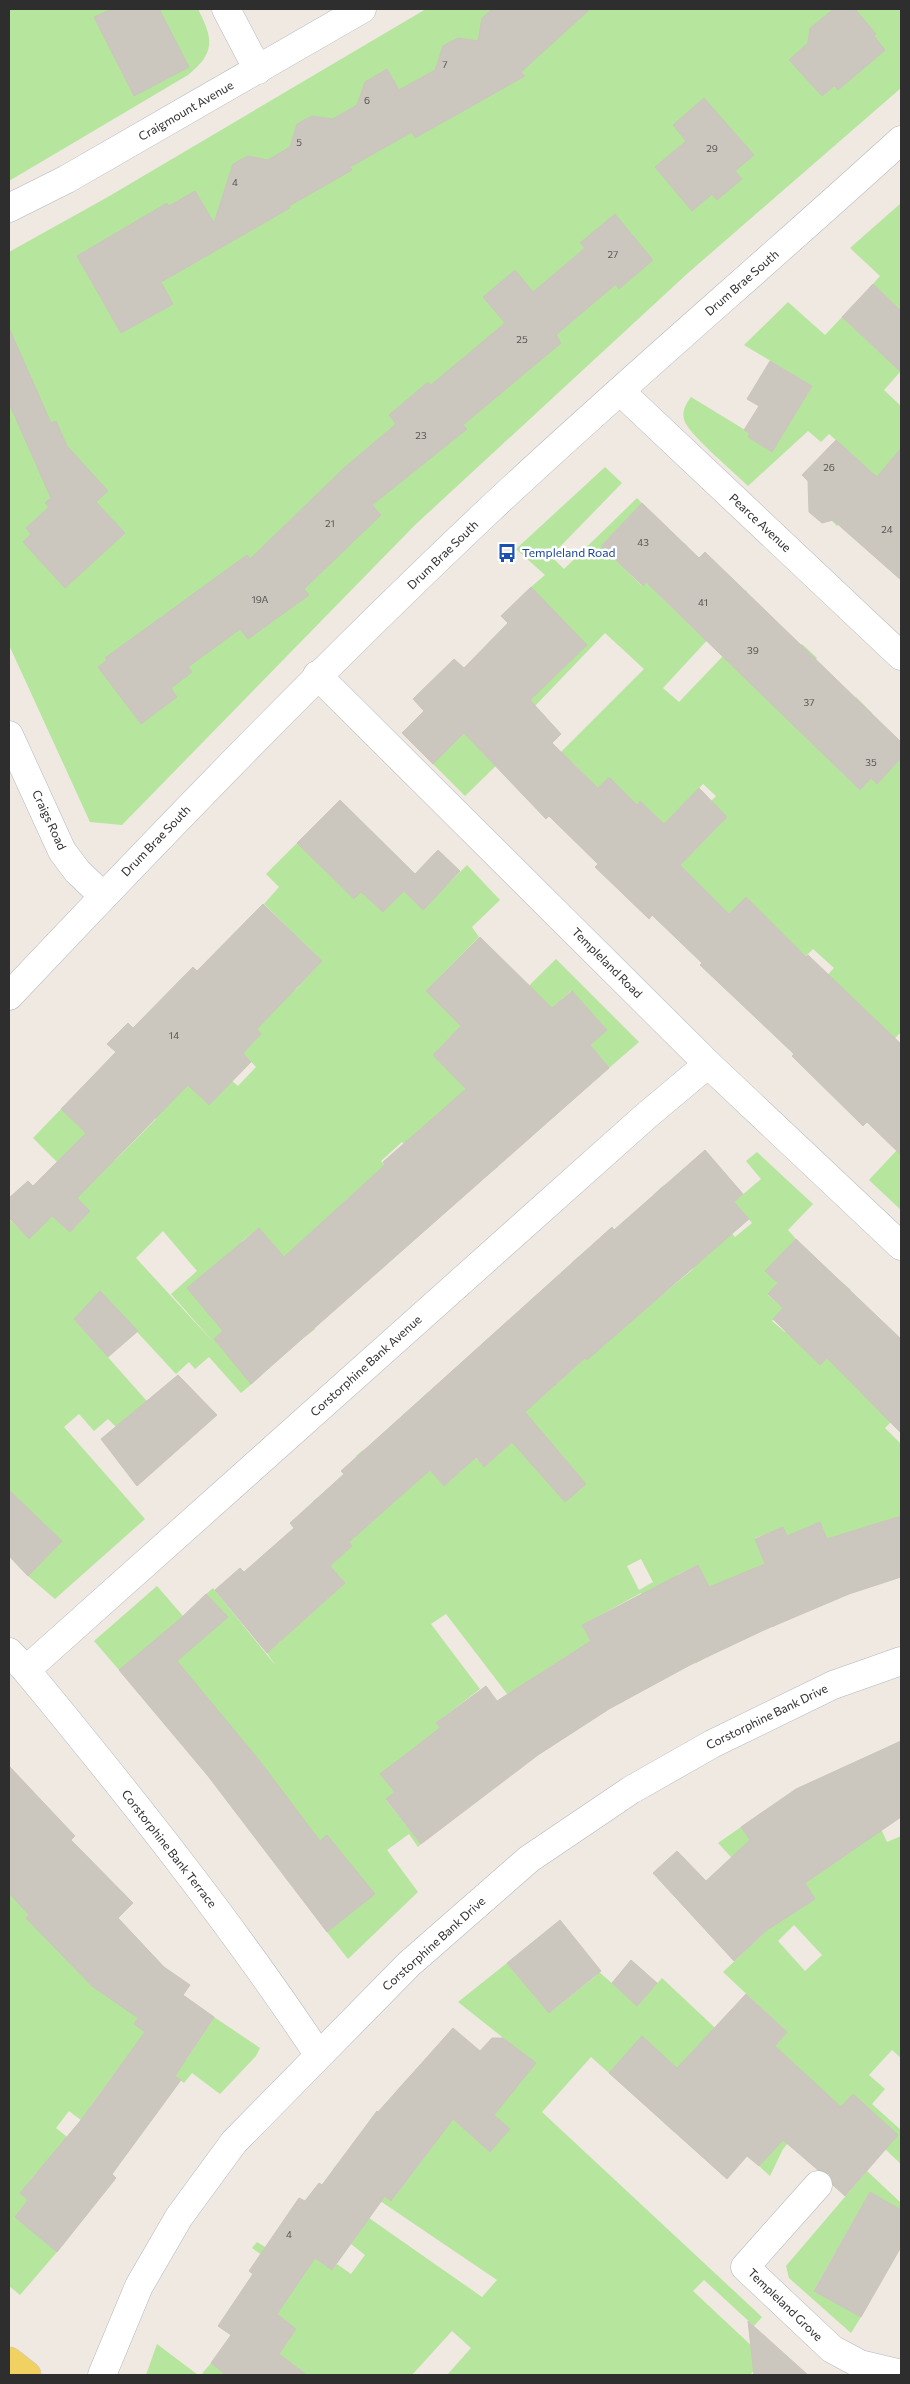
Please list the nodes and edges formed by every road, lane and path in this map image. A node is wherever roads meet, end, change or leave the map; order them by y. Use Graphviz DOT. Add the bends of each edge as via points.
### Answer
graph roads {
  1 [pos="226,9"];
  2 [pos="362,9"];
  3 [pos="258,70"];
  4 [pos="901,140"];
  5 [pos="9,208"];
  6 [pos="620,391"];
  7 [pos="901,656"];
  8 [pos="318,675"];
  9 [pos="9,735"];
  10 [pos="103,896"];
  11 [pos="9,996"];
  12 [pos="708,1064"];
  13 [pos="901,1246"];
  14 [pos="901,1660"];
  15 [pos="18,1661"];
  16 [pos="318,2054"];
  17 [pos="818,2186"];
  18 [pos="9,2361"];
  19 [pos="899,2372"];
  20 [pos="27,2375"];
  21 [pos="102,2375"];
  1 -- 3 [label="street"];
  2 -- 3 [label="street, Craigmount Avenue"];
  3 -- 5 [label="street, Craigmount Avenue" via="67,179"];
  4 -- 6 [label="street, Drum Brae South"];
  6 -- 7 [label="street, Pearce Avenue"];
  6 -- 8 [label="street, Drum Brae South"];
  8 -- 10 [label="street, Drum Brae South"];
  8 -- 12 [label="street, Templeland Road"];
  9 -- 10 [label="street, Craigs Road" via="62,851"];
  10 -- 11 [label="street, Drum Brae South"];
  12 -- 13 [label="street, Templeland Road"];
  12 -- 15 [label="street, Corstorphine Bank Avenue"];
  14 -- 16 [label="street, Corstorphine Bank Drive" via="833,1685 712,1744 631,1790 544,1848 409,1964"];
  15 -- 16 [label="street, Corstorphine Bank Terrace" via="172,1849"];
  16 -- 21 [label="street, Corstorphine Bank Drive" via="234,2142 179,2217 139,2286"];
  17 -- 19 [label="street, Templeland Grove" via="745,2267 832,2349 860,2364"];
  18 -- 20 [label="main road"];
}
